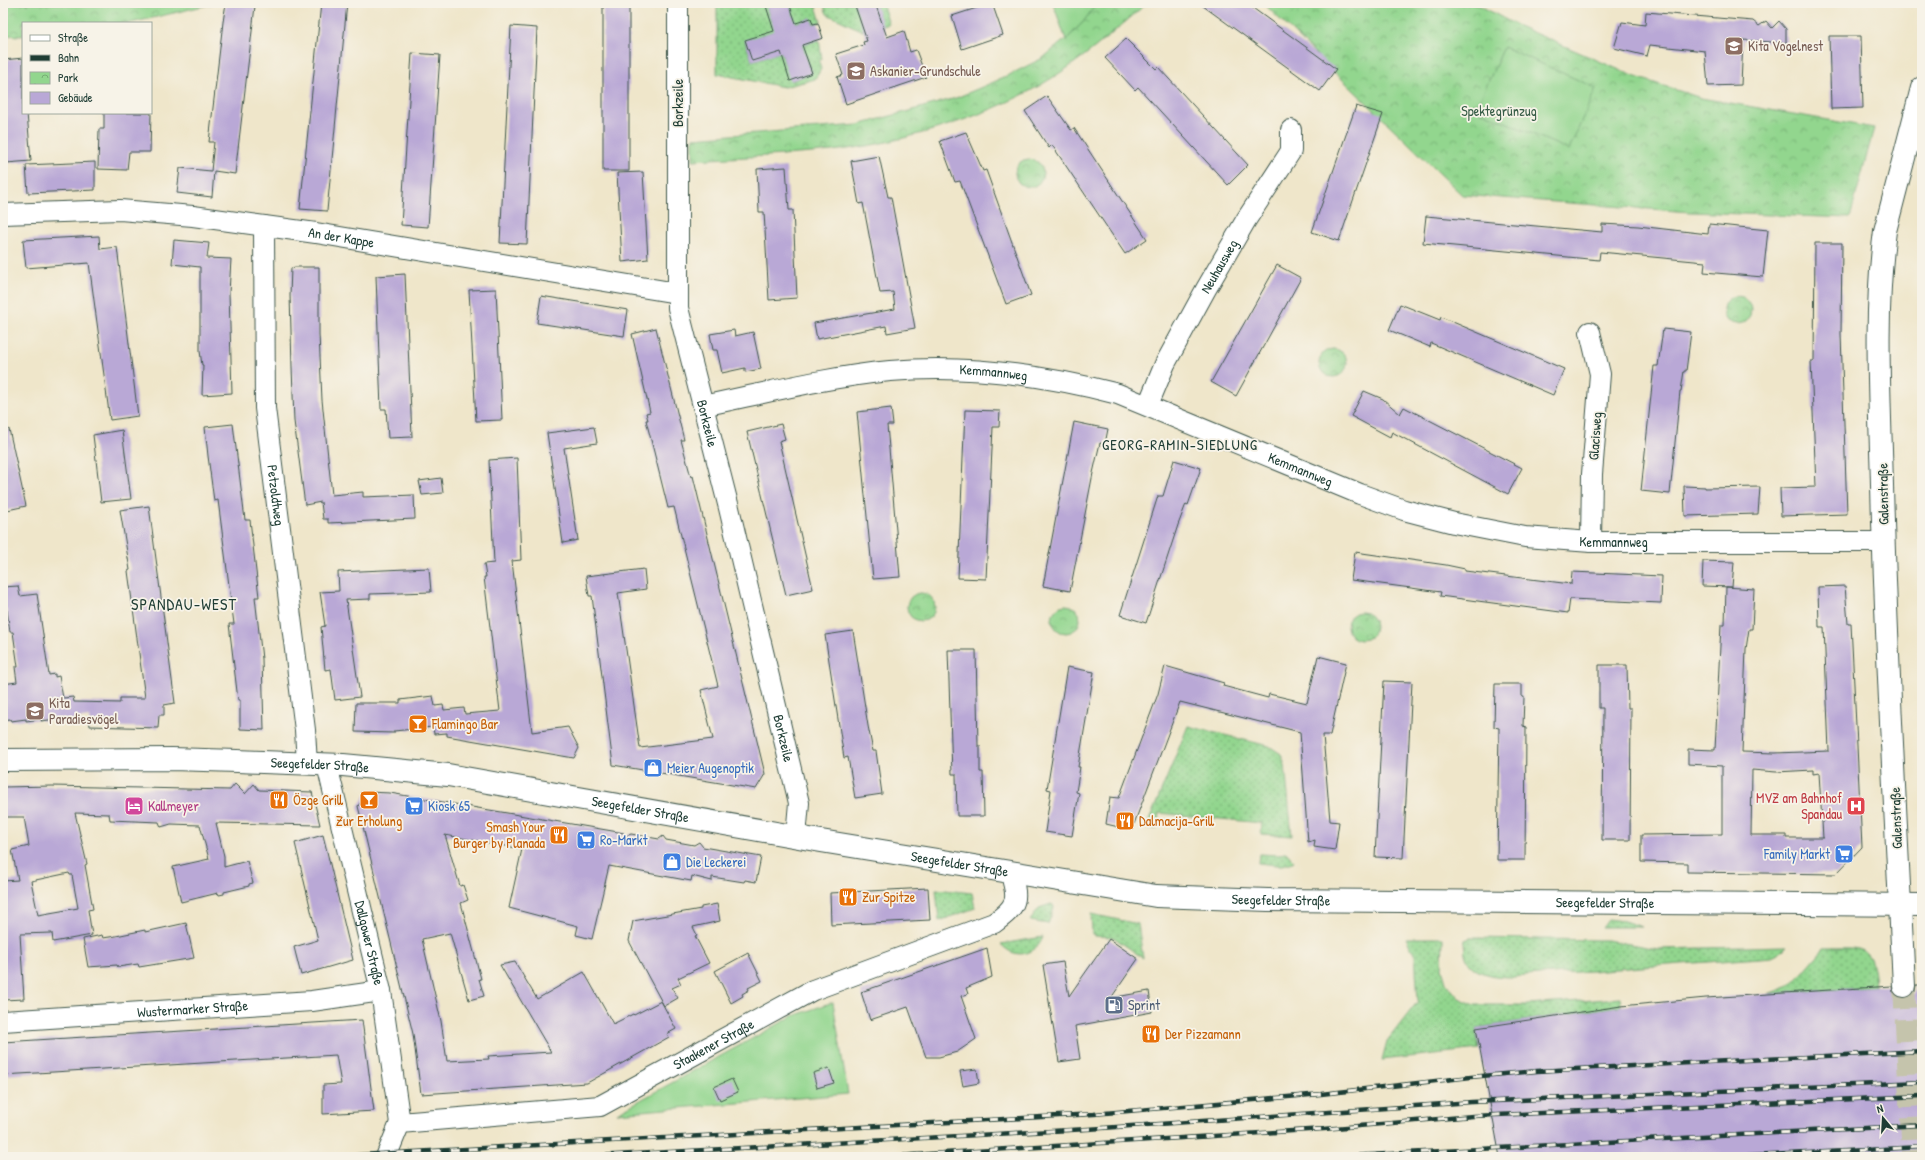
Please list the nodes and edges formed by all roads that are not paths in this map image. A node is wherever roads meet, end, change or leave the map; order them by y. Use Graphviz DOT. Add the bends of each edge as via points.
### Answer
graph roads {
  1 [pos="678,3"];
  2 [pos="1922,88"];
  3 [pos="1291,130"];
  4 [pos="3,214"];
  5 [pos="264,226"];
  6 [pos="677,293"];
  7 [pos="1590,332"];
  8 [pos="1148,405"];
  9 [pos="703,406"];
  10 [pos="1591,542"];
  11 [pos="1884,542"];
  12 [pos="3,760"];
  13 [pos="317,765"];
  14 [pos="796,836"];
  15 [pos="1010,872"];
  16 [pos="1900,905"];
  17 [pos="1922,905"];
  18 [pos="1904,986"];
  19 [pos="381,991"];
  20 [pos="3,1021"];
  21 [pos="400,1124"];
  22 [pos="386,1157"];
  1 -- 6 [label="street, Borkzeile"];
  2 -- 11 [label="street, Galenstraße" via="1884,231 1880,352"];
  3 -- 8 [label="street, Neuhausweg" via="1291,151 1246,220 1206,289 1165,364"];
  4 -- 5 [label="street, An der Kappe" via="120,210 194,216"];
  5 -- 6 [label="street, An der Kappe"];
  5 -- 13 [label="street, Petzoldtweg" via="265,408 305,730"];
  6 -- 9 [label="street, Borkzeile" via="678,308"];
  7 -- 10 [label="street, Glacisweg" via="1600,374 1592,474"];
  8 -- 9 [label="street, Kemmannweg" via="1084,385 963,369 892,371 848,376"];
  8 -- 10 [label="street, Kemmannweg" via="1404,510 1525,537"];
  9 -- 14 [label="street, Borkzeile" via="799,803"];
  10 -- 11 [label="street, Kemmannweg"];
  11 -- 16 [label="street, Galenstraße"];
  12 -- 13 [label="street, Seegefelder Straße" via="172,759"];
  13 -- 14 [label="street, Seegefelder Straße" via="448,776"];
  13 -- 19 [label="street, Dallgower Straße"];
  14 -- 15 [label="street, Seegefelder Straße"];
  15 -- 16 [label="street, Seegefelder Straße" via="1156,896 1190,898"];
  15 -- 21 [label="street, Staakener Straße" via="1016,891 1013,904 1007,913 994,923 813,990 600,1106"];
  16 -- 17 [label="street, Seegefelder Straße"];
  16 -- 18 [label="street, Galenstraße"];
  19 -- 20 [label="street, Wustermarker Straße" via="312,1001"];
  19 -- 21 [label="street, Dallgower Straße"];
  21 -- 22 [label="street"];
}
